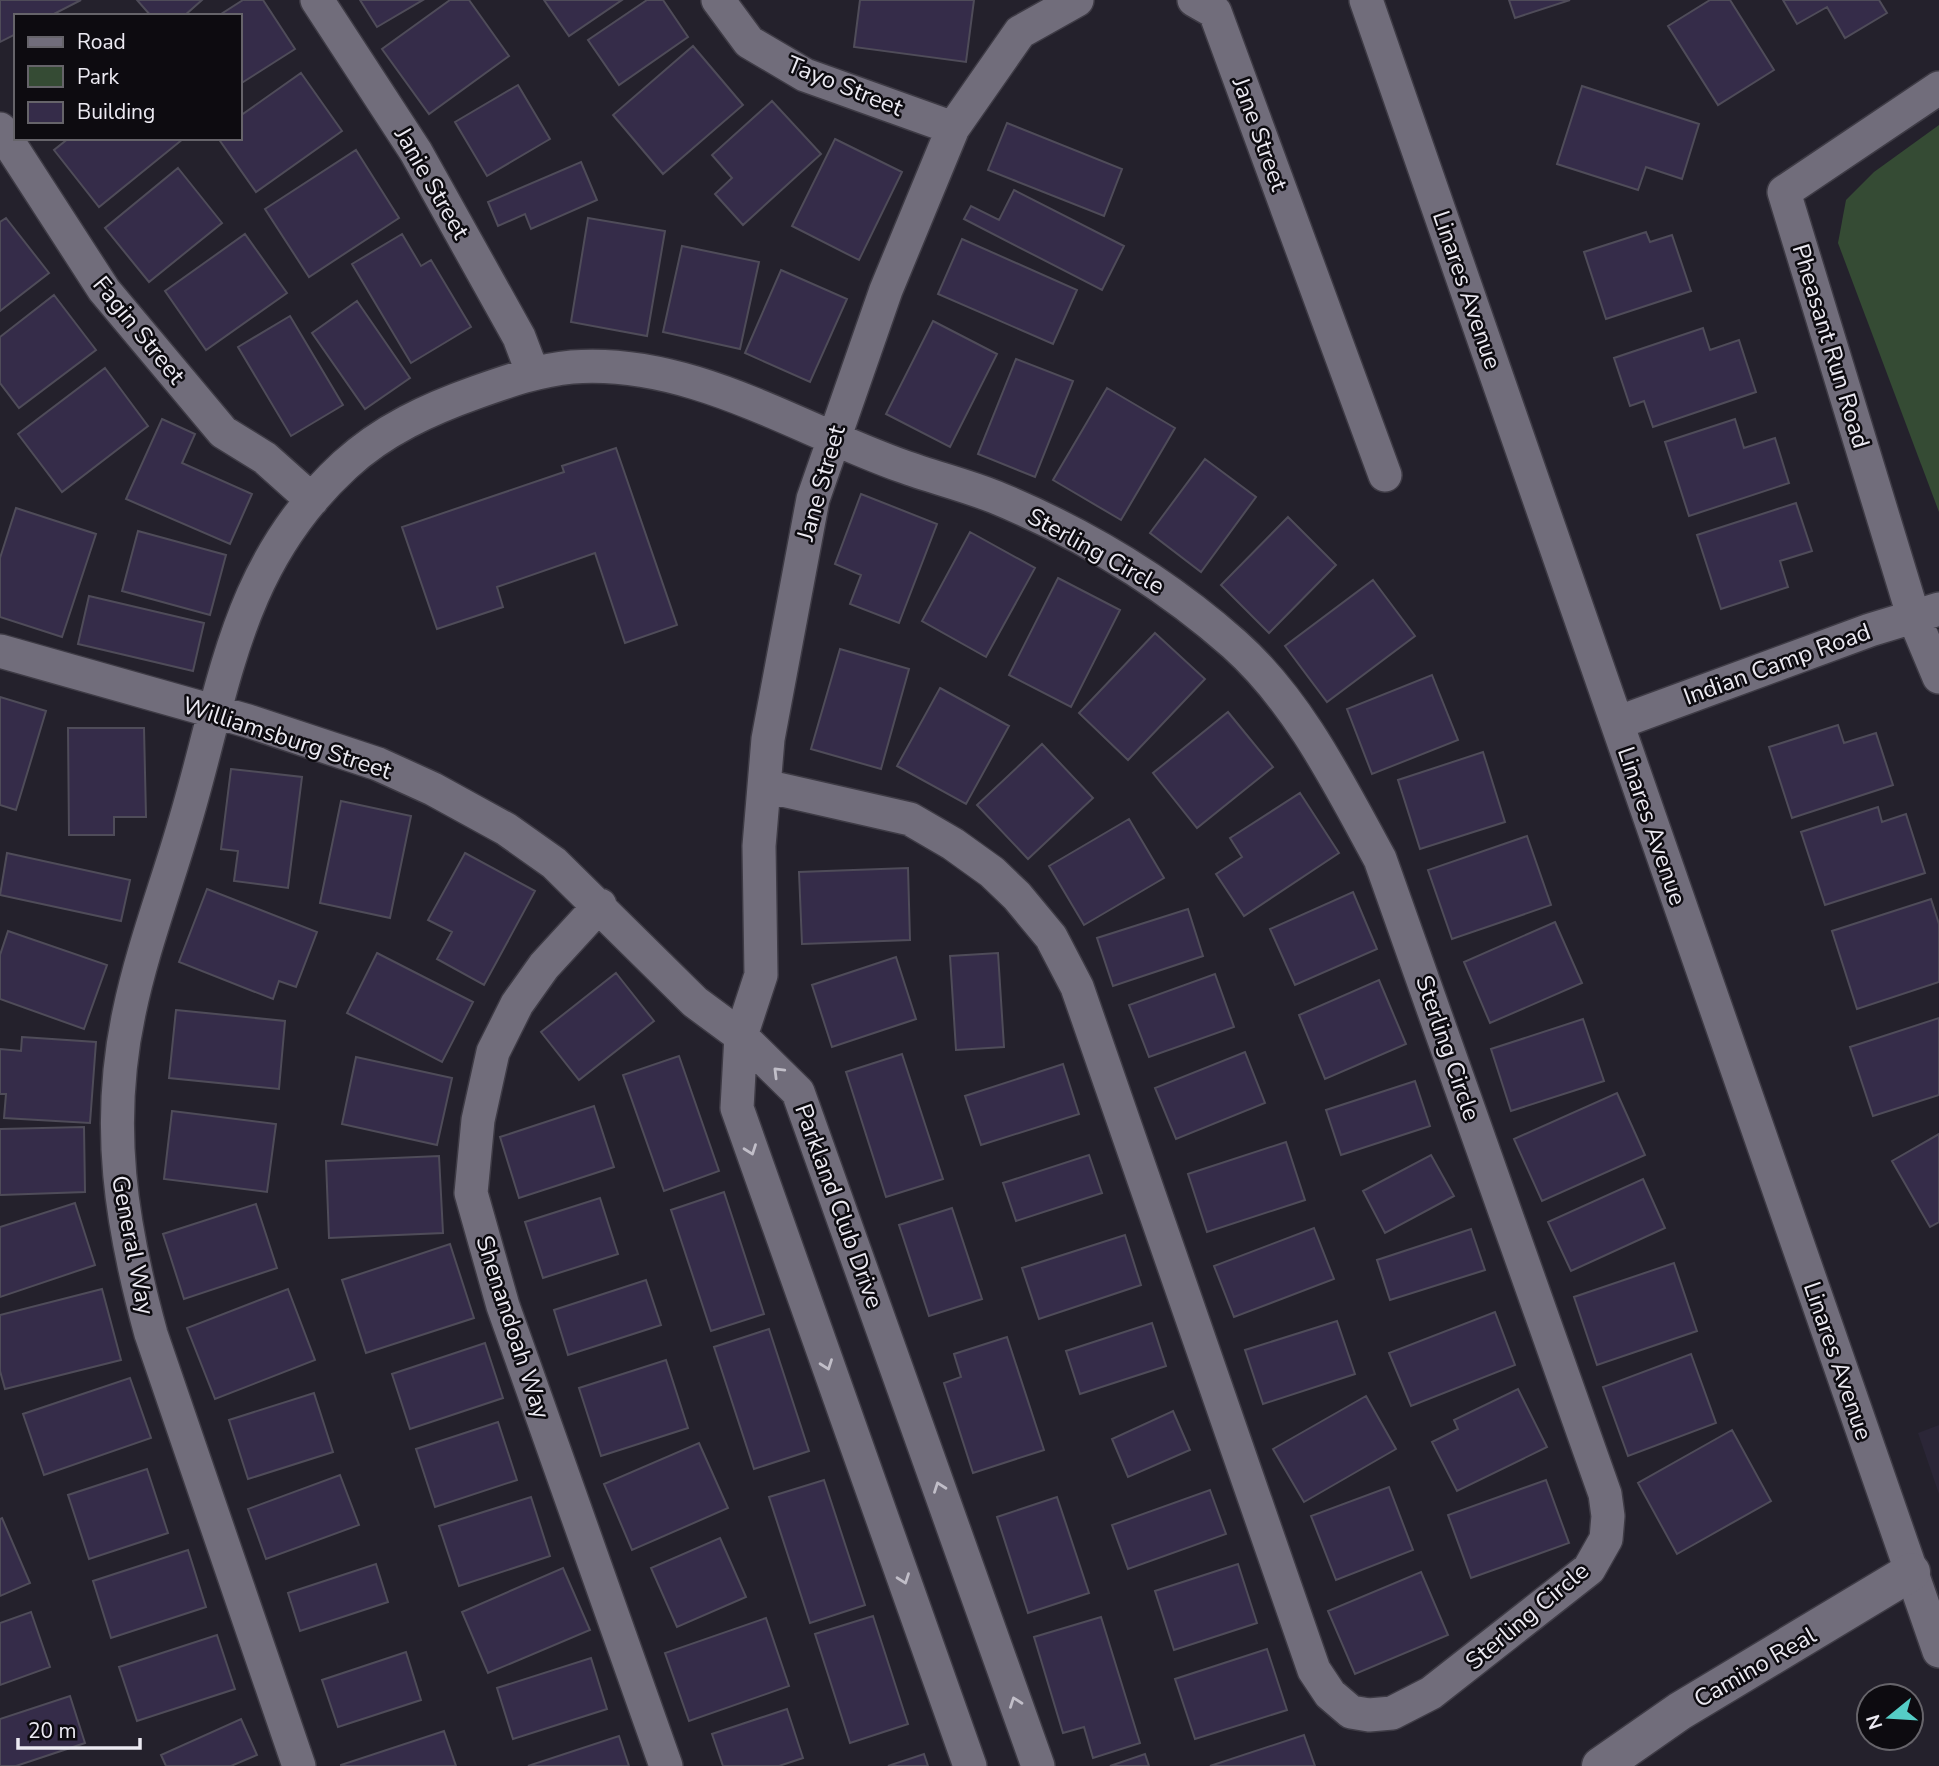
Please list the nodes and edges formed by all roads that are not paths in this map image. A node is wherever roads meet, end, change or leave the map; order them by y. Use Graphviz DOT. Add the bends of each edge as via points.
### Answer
graph roads {
  1 [pos="317,0"];
  2 [pos="718,0"];
  3 [pos="1077,0"];
  4 [pos="1194,0"];
  5 [pos="1366,0"];
  6 [pos="1939,88"];
  7 [pos="953,128"];
  8 [pos="0,129"];
  9 [pos="533,374"];
  10 [pos="833,437"];
  11 [pos="1385,475"];
  12 [pos="312,500"];
  13 [pos="1926,612"];
  14 [pos="0,651"];
  15 [pos="1939,677"];
  16 [pos="214,712"];
  17 [pos="1617,723"];
  18 [pos="765,786"];
  19 [pos="600,905"];
  20 [pos="741,1035"];
  21 [pos="1912,1572"];
  22 [pos="1939,1651"];
  23 [pos="299,1766"];
  24 [pos="666,1766"];
  25 [pos="970,1766"];
  26 [pos="1038,1766"];
  27 [pos="1601,1766"];
  1 -- 9 [label="street, Janie Street" via="416,152 519,337"];
  2 -- 7 [label="street, Tayo Street" via="749,42 805,75"];
  3 -- 7 [label="street, Jane Street" via="1020,32"];
  4 -- 11 [label="street, Jane Street" via="1215,12"];
  5 -- 17 [label="street, Linares Avenue"];
  6 -- 13 [label="street, Pheasant Run Road" via="1784,192"];
  7 -- 10 [label="street, Jane Street" via="886,290"];
  8 -- 12 [label="street, Fagin Street" via="104,290 223,432 265,458"];
  9 -- 10 [label="street, Sterling Circle" via="574,367 633,370 743,399"];
  9 -- 12 [label="street, General Way" via="450,401 380,436"];
  10 -- 18 [label="street, Jane Street" via="813,499 800,562 768,739"];
  10 -- 18 [label="street, Sterling Circle" via="995,498 1143,572 1238,648 1283,696 1335,776 1380,859 1431,997 1605,1494 1606,1539 1589,1569 1431,1693 1392,1713 1350,1712 1330,1694 1314,1670 1077,986 1051,937 992,872 910,819"];
  12 -- 16 [label="street, General Way" via="257,580 236,632"];
  13 -- 15 [label="street, Pheasant Run Road"];
  13 -- 17 [label="street, Indian Camp Road"];
  14 -- 16 [label="street, Williamsburg Street"];
  16 -- 19 [label="street, Williamsburg Street" via="378,764 433,789 506,829 554,863"];
  16 -- 23 [label="street, General Way" via="209,744 129,1011 117,1093 117,1178 130,1261 151,1334"];
  17 -- 21 [label="street, Linares Avenue"];
  18 -- 20 [label="street, Jane Street" via="760,846 761,975"];
  19 -- 20 [label="street, Williamsburg Street" via="695,1002"];
  19 -- 24 [label="street, Shenandoah Way" via="544,966 517,1004 494,1052 478,1120 471,1194 503,1306"];
  20 -- 25 [label="street, one-way" via="737,1108"];
  26 -- 20 [label="street, Parkland Club Drive, one-way" via="798,1092"];
  21 -- 22 [label="street, Linares Avenue"];
  21 -- 27 [label="street, Camino Real" via="1680,1711"];
}
